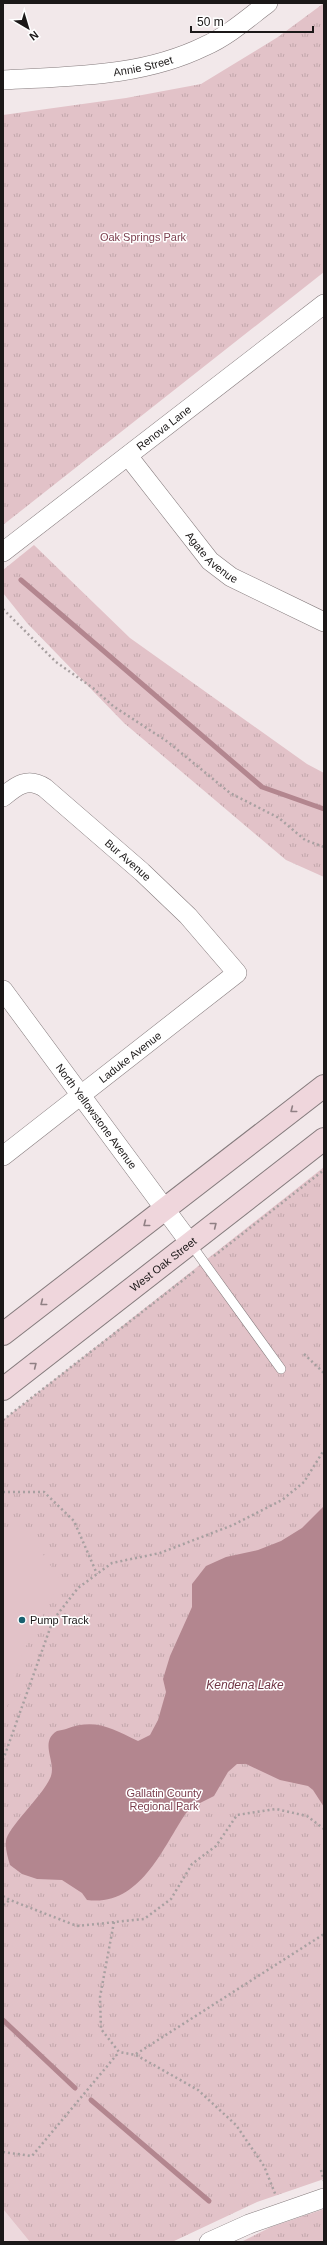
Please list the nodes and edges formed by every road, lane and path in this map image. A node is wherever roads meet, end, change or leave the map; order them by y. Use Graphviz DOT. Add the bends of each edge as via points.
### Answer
graph roads {
  1 [pos="268,3"];
  2 [pos="3,80"];
  3 [pos="324,304"];
  4 [pos="128,456"];
  5 [pos="3,552"];
  6 [pos="3,609"];
  7 [pos="323,618"];
  8 [pos="3,796"];
  9 [pos="324,847"];
  10 [pos="237,973"];
  11 [pos="3,990"];
  12 [pos="324,1086"];
  13 [pos="81,1095"];
  14 [pos="324,1139"];
  15 [pos="3,1156"];
  16 [pos="324,1170"];
  17 [pos="166,1208"];
  18 [pos="190,1243"];
  19 [pos="205,1263"];
  20 [pos="3,1334"];
  21 [pos="304,1354"];
  22 [pos="281,1369"];
  23 [pos="324,1373"];
  24 [pos="3,1389"];
  25 [pos="3,1420"];
  26 [pos="324,1450"];
  27 [pos="3,1492"];
  28 [pos="97,1574"];
  29 [pos="3,1760"];
  30 [pos="324,1829"];
  31 [pos="3,1896"];
  32 [pos="10,1900"];
  33 [pos="3,1905"];
  34 [pos="114,1922"];
  35 [pos="324,1934"];
  36 [pos="119,2052"];
  37 [pos="136,2054"];
  38 [pos="3,2152"];
  39 [pos="321,2170"];
  40 [pos="324,2181"];
  41 [pos="324,2198"];
  42 [pos="282,2212"];
  43 [pos="209,2242"];
  1 -- 2 [label="street, Annie Street" via="206,46 166,62 112,73"];
  3 -- 4 [label="street, Renova Lane"];
  4 -- 5 [label="street, Renova Lane"];
  4 -- 7 [label="street, Agate Avenue" via="210,561 231,578"];
  6 -- 9 [label="path" via="56,662 93,688 113,706 168,742 230,794 279,818 305,840"];
  8 -- 10 [label="street, Bur Avenue" via="20,783 38,783 46,788 188,916"];
  10 -- 13 [label="street, Laduke Avenue"];
  11 -- 13 [label="street, North Yellowstone Avenue"];
  12 -- 17 [label="main road, one-way"];
  13 -- 15 [label="street, Laduke Avenue"];
  13 -- 17 [label="street, North Yellowstone Avenue"];
  18 -- 14 [label="main road, West Oak Street, one-way"];
  16 -- 19 [label="path"];
  17 -- 18 [label="street, North Yellowstone Avenue"];
  17 -- 20 [label="main road, one-way"];
  18 -- 19 [label="lane"];
  24 -- 18 [label="main road, West Oak Street, one-way"];
  19 -- 22 [label="lane"];
  19 -- 25 [label="path"];
  21 -- 23 [label="path"];
  26 -- 28 [label="path" via="304,1482 282,1500 233,1525 160,1553 112,1563"];
  27 -- 28 [label="path" via="44,1492 74,1521"];
  28 -- 29 [label="path" via="78,1588 53,1620"];
  30 -- 34 [label="path" via="307,1816 276,1808 237,1815 216,1846 192,1864 171,1899 144,1919"];
  31 -- 32 [label="path"];
  32 -- 33 [label="path"];
  32 -- 34 [label="path" via="77,1926"];
  34 -- 36 [label="path" via="100,1997 101,2029"];
  35 -- 37 [label="path"];
  36 -- 37 [label="path"];
  36 -- 38 [label="path" via="32,2156"];
  37 -- 42 [label="path" via="198,2090 236,2125 264,2166"];
  39 -- 40 [label="path"];
  41 -- 42 [label="street"];
  42 -- 43 [label="street"];
}
